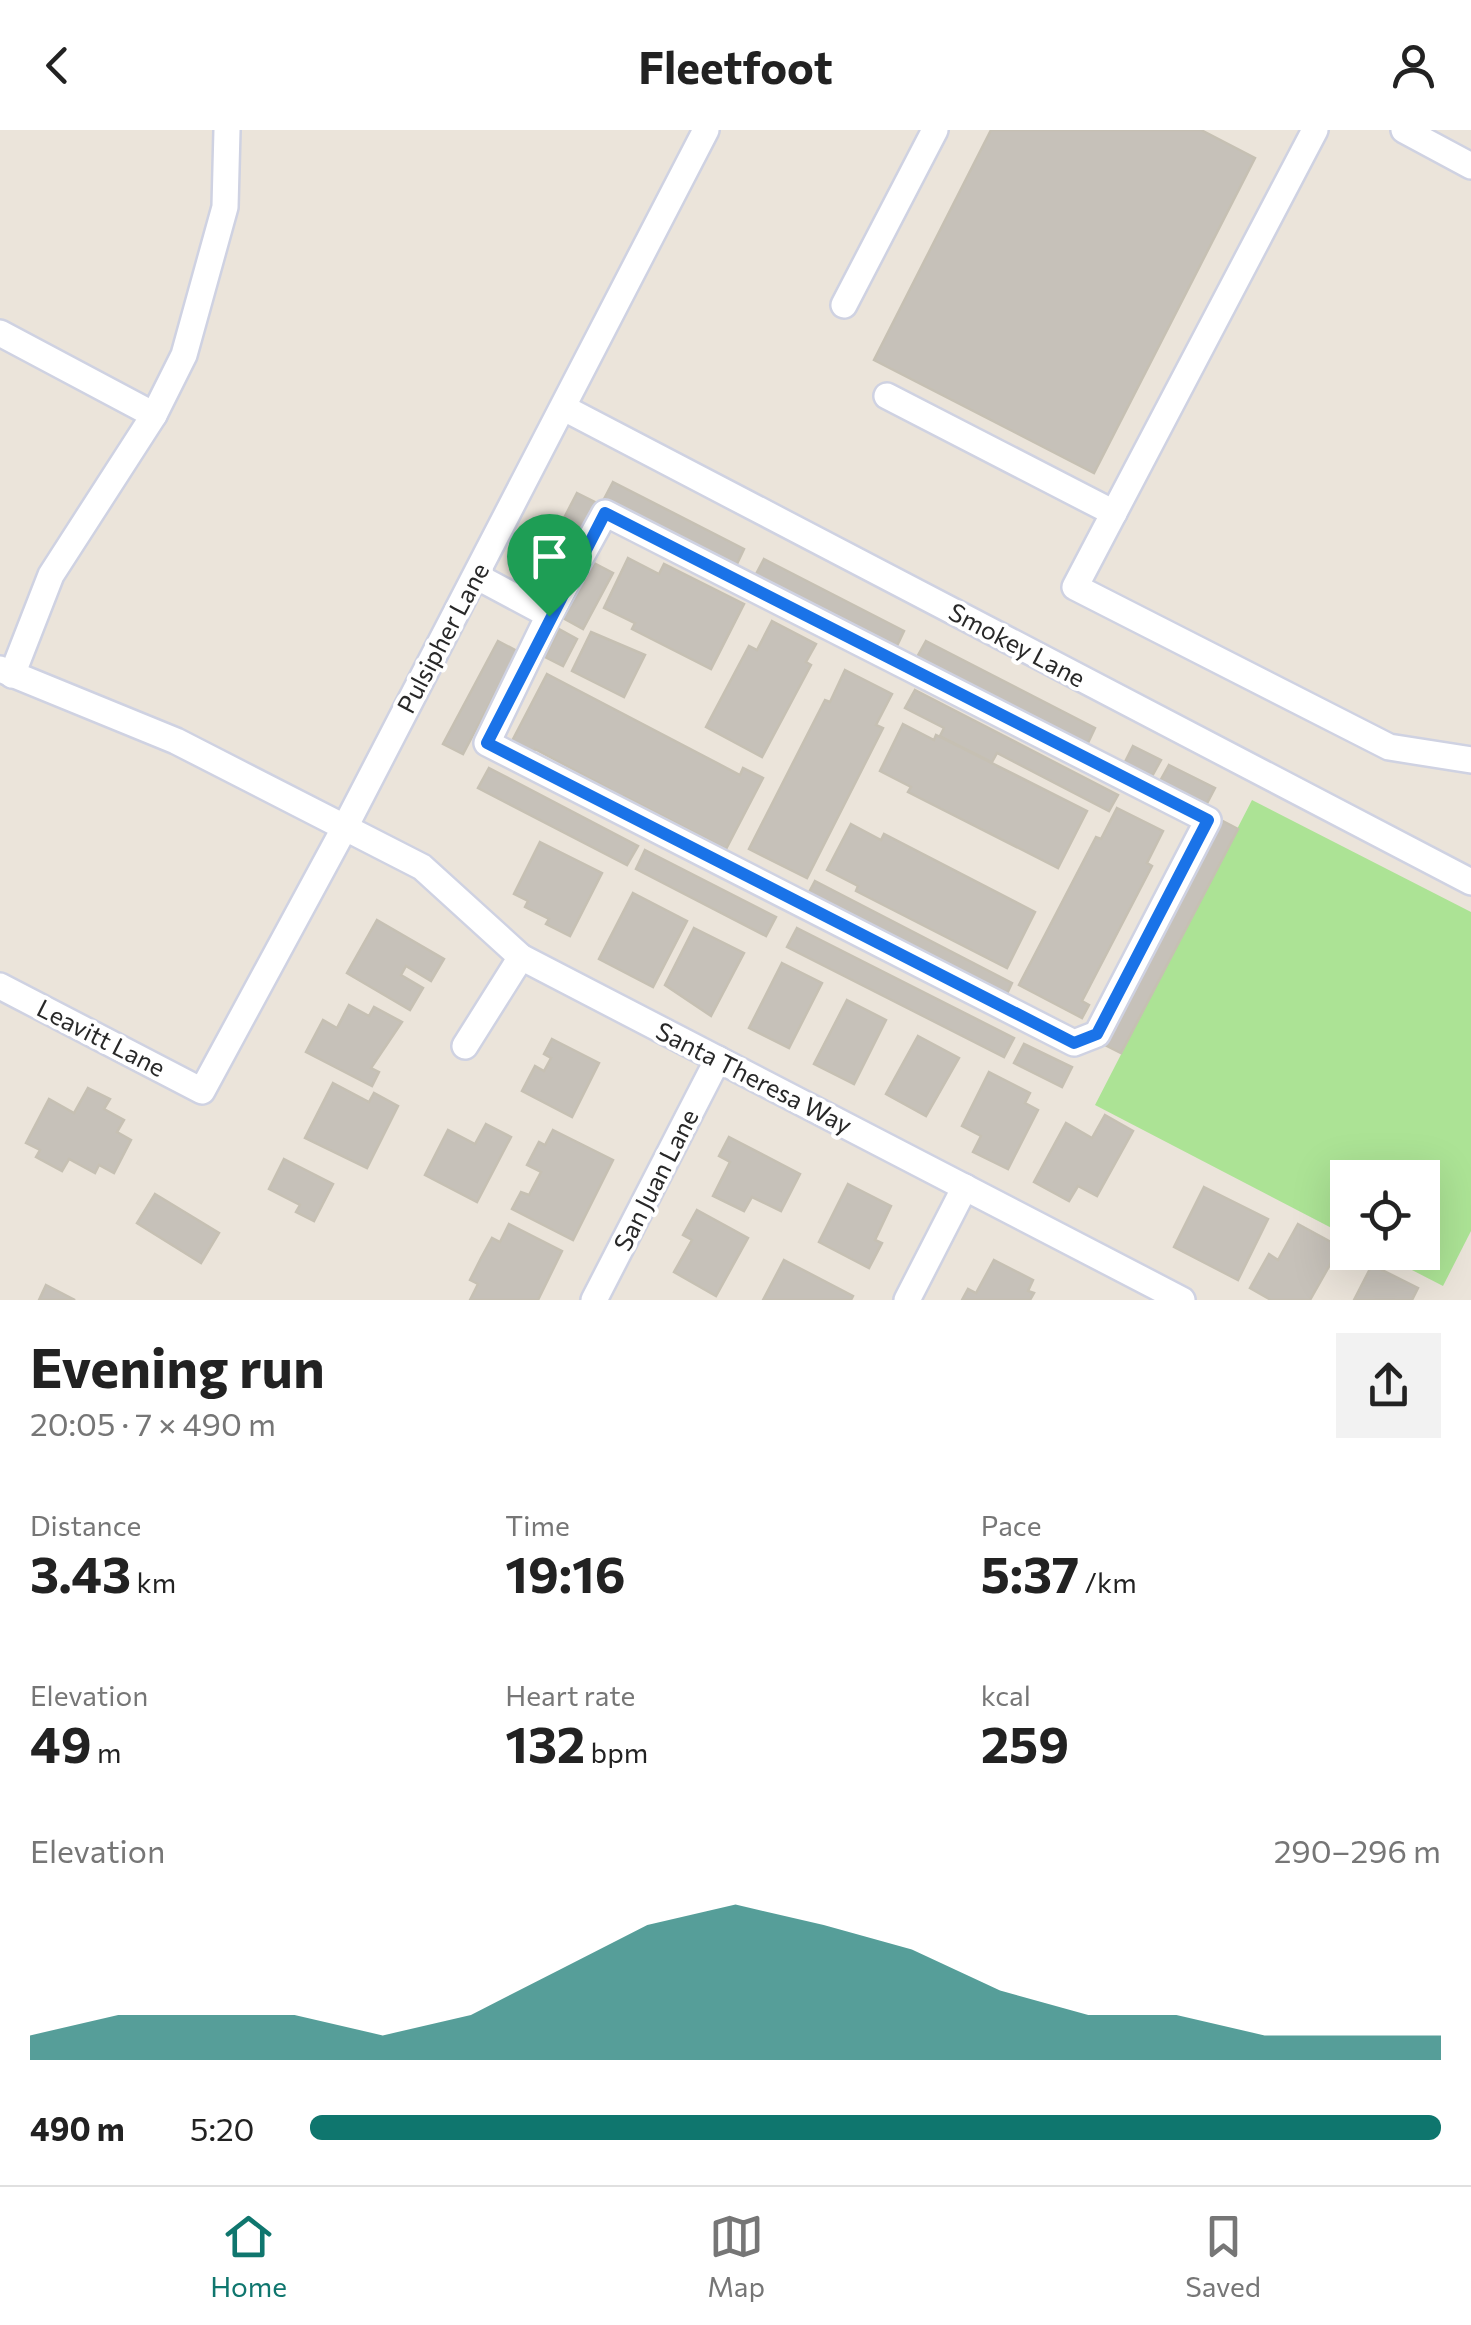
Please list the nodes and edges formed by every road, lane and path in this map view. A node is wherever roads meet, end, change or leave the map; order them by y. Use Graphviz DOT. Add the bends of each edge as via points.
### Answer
graph roads {
  1 [pos="227,130"];
  2 [pos="706,130"];
  3 [pos="934,130"];
  4 [pos="1404,130"];
  5 [pos="1310,132"];
  6 [pos="1471,166"];
  7 [pos="844,304"];
  8 [pos="0,333"];
  9 [pos="887,396"];
  10 [pos="564,408"];
  11 [pos="154,415"];
  12 [pos="1114,513"];
  13 [pos="476,576"];
  14 [pos="549,616"];
  15 [pos="6,672"];
  16 [pos="1471,760"];
  17 [pos="344,827"];
  18 [pos="1471,882"];
  19 [pos="521,957"];
  20 [pos="0,986"];
  21 [pos="464,1046"];
  22 [pos="718,1059"];
  23 [pos="202,1090"];
  24 [pos="965,1188"];
  25 [pos="594,1300"];
  26 [pos="907,1300"];
  27 [pos="1182,1300"];
  1 -- 11 [label="street" via="225,207 184,354"];
  2 -- 10 [label="street, Pulsipher Lane"];
  3 -- 7 [label="street"];
  4 -- 6 [label="street"];
  5 -- 12 [label="street"];
  8 -- 11 [label="street"];
  9 -- 12 [label="street"];
  10 -- 13 [label="street, Pulsipher Lane"];
  10 -- 18 [label="street, Smokey Lane"];
  11 -- 15 [label="street" via="51,575"];
  12 -- 16 [label="street" via="1075,587 1389,747"];
  13 -- 14 [label="street"];
  13 -- 17 [label="street, Pulsipher Lane"];
  14 -- 14 [label="street" via="605,513 1208,820 1097,1034 1074,1043 487,743"];
  15 -- 17 [label="street, Santa Theresa Way" via="176,741"];
  17 -- 19 [label="street, Santa Theresa Way" via="422,867"];
  17 -- 23 [label="street, Pulsipher Lane"];
  19 -- 21 [label="street"];
  19 -- 22 [label="street, Santa Theresa Way"];
  20 -- 23 [label="street, Leavitt Lane"];
  22 -- 24 [label="street, Santa Theresa Way"];
  22 -- 25 [label="street, San Juan Lane"];
  24 -- 26 [label="street"];
  24 -- 27 [label="street, Santa Theresa Way"];
}
